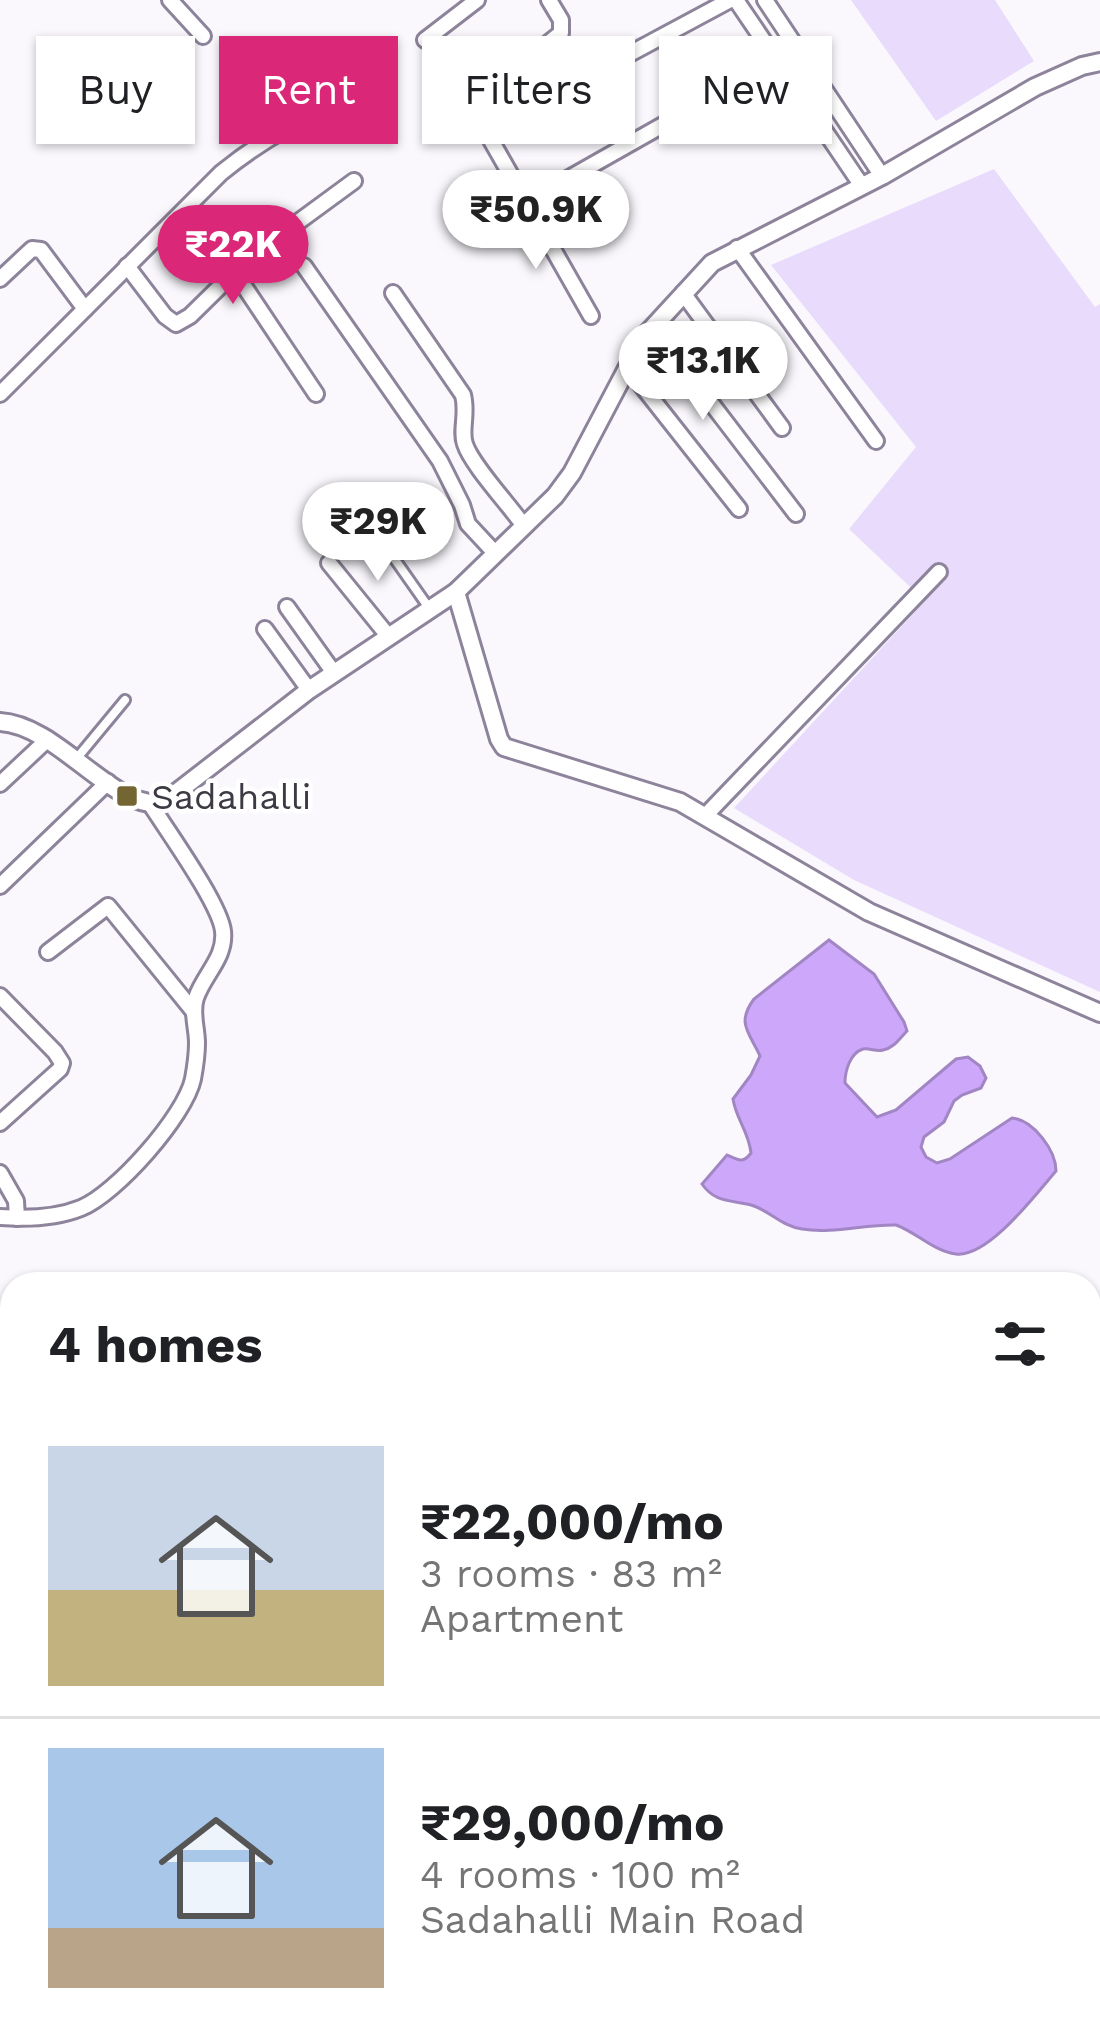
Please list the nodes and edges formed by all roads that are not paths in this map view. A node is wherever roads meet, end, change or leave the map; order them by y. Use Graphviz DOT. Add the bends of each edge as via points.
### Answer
graph roads {
  1 [pos="170,0"];
  2 [pos="477,0"];
  3 [pos="549,0"];
  4 [pos="733,0"];
  5 [pos="765,0"];
  6 [pos="203,36"];
  7 [pos="430,36"];
  8 [pos="758,36"];
  9 [pos="635,51"];
  10 [pos="1100,62"];
  11 [pos="659,127"];
  12 [pos="832,142"];
  13 [pos="263,144"];
  14 [pos="882,176"];
  15 [pos="354,182"];
  16 [pos="862,186"];
  17 [pos="525,203"];
  18 [pos="737,248"];
  19 [pos="127,266"];
  20 [pos="304,266"];
  21 [pos="234,271"];
  22 [pos="0,279"];
  23 [pos="393,293"];
  24 [pos="682,293"];
  25 [pos="85,309"];
  26 [pos="591,316"];
  27 [pos="653,327"];
  28 [pos="627,367"];
  29 [pos="0,394"];
  30 [pos="316,394"];
  31 [pos="782,428"];
  32 [pos="876,441"];
  33 [pos="740,509"];
  34 [pos="432,512"];
  35 [pos="796,514"];
  36 [pos="524,526"];
  37 [pos="495,553"];
  38 [pos="329,562"];
  39 [pos="939,572"];
  40 [pos="455,592"];
  41 [pos="286,607"];
  42 [pos="430,609"];
  43 [pos="265,629"];
  44 [pos="389,637"];
  45 [pos="334,673"];
  46 [pos="309,690"];
  47 [pos="125,700"];
  48 [pos="0,722"];
  49 [pos="48,740"];
  50 [pos="76,759"];
  51 [pos="108,782"];
  52 [pos="0,784"];
  53 [pos="151,805"];
  54 [pos="706,815"];
  55 [pos="0,886"];
  56 [pos="48,952"];
  57 [pos="0,996"];
  58 [pos="194,1012"];
  59 [pos="1100,1013"];
  60 [pos="0,1123"];
  61 [pos="0,1173"];
  62 [pos="8,1217"];
  1 -- 6 [label="street"];
  2 -- 7 [label="street"];
  3 -- 17 [label="street" via="561,33 471,105"];
  4 -- 8 [label="street"];
  4 -- 9 [label="street"];
  5 -- 14 [label="street"];
  10 -- 14 [label="street" via="1035,87"];
  11 -- 17 [label="street"];
  12 -- 16 [label="street"];
  13 -- 19 [label="street" via="235,161"];
  14 -- 16 [label="street"];
  15 -- 21 [label="street"];
  16 -- 18 [label="street"];
  17 -- 26 [label="street"];
  18 -- 24 [label="street"];
  18 -- 32 [label="street"];
  19 -- 21 [label="street" via="176,324"];
  19 -- 25 [label="street"];
  20 -- 37 [label="street" via="440,461 468,524"];
  21 -- 30 [label="street"];
  22 -- 25 [label="street" via="32,249 41,250"];
  23 -- 36 [label="street" via="463,395 465,445 475,464"];
  24 -- 27 [label="street"];
  24 -- 31 [label="street"];
  25 -- 29 [label="street"];
  27 -- 28 [label="street"];
  27 -- 35 [label="street"];
  28 -- 33 [label="street"];
  28 -- 36 [label="street" via="564,485"];
  34 -- 42 [label="lane" via="387,543"];
  36 -- 37 [label="street"];
  37 -- 40 [label="street"];
  38 -- 44 [label="street"];
  39 -- 54 [label="street"];
  40 -- 42 [label="street"];
  40 -- 54 [label="street" via="505,747"];
  41 -- 45 [label="street"];
  42 -- 44 [label="street"];
  43 -- 46 [label="street"];
  44 -- 45 [label="street"];
  45 -- 46 [label="street"];
  46 -- 53 [label="street" via="174,796"];
  47 -- 50 [label="lane"];
  48 -- 49 [label="street"];
  49 -- 50 [label="street"];
  49 -- 52 [label="street"];
  50 -- 51 [label="street"];
  51 -- 53 [label="street"];
  51 -- 55 [label="street"];
  53 -- 58 [label="street" via="224,935"];
  54 -- 59 [label="street" via="860,907"];
  56 -- 58 [label="street" via="108,906"];
  57 -- 60 [label="street" via="62,1064"];
  58 -- 62 [label="street" via="193,1080 130,1171 71,1211"];
  61 -- 62 [label="street" via="16,1201"];
}
